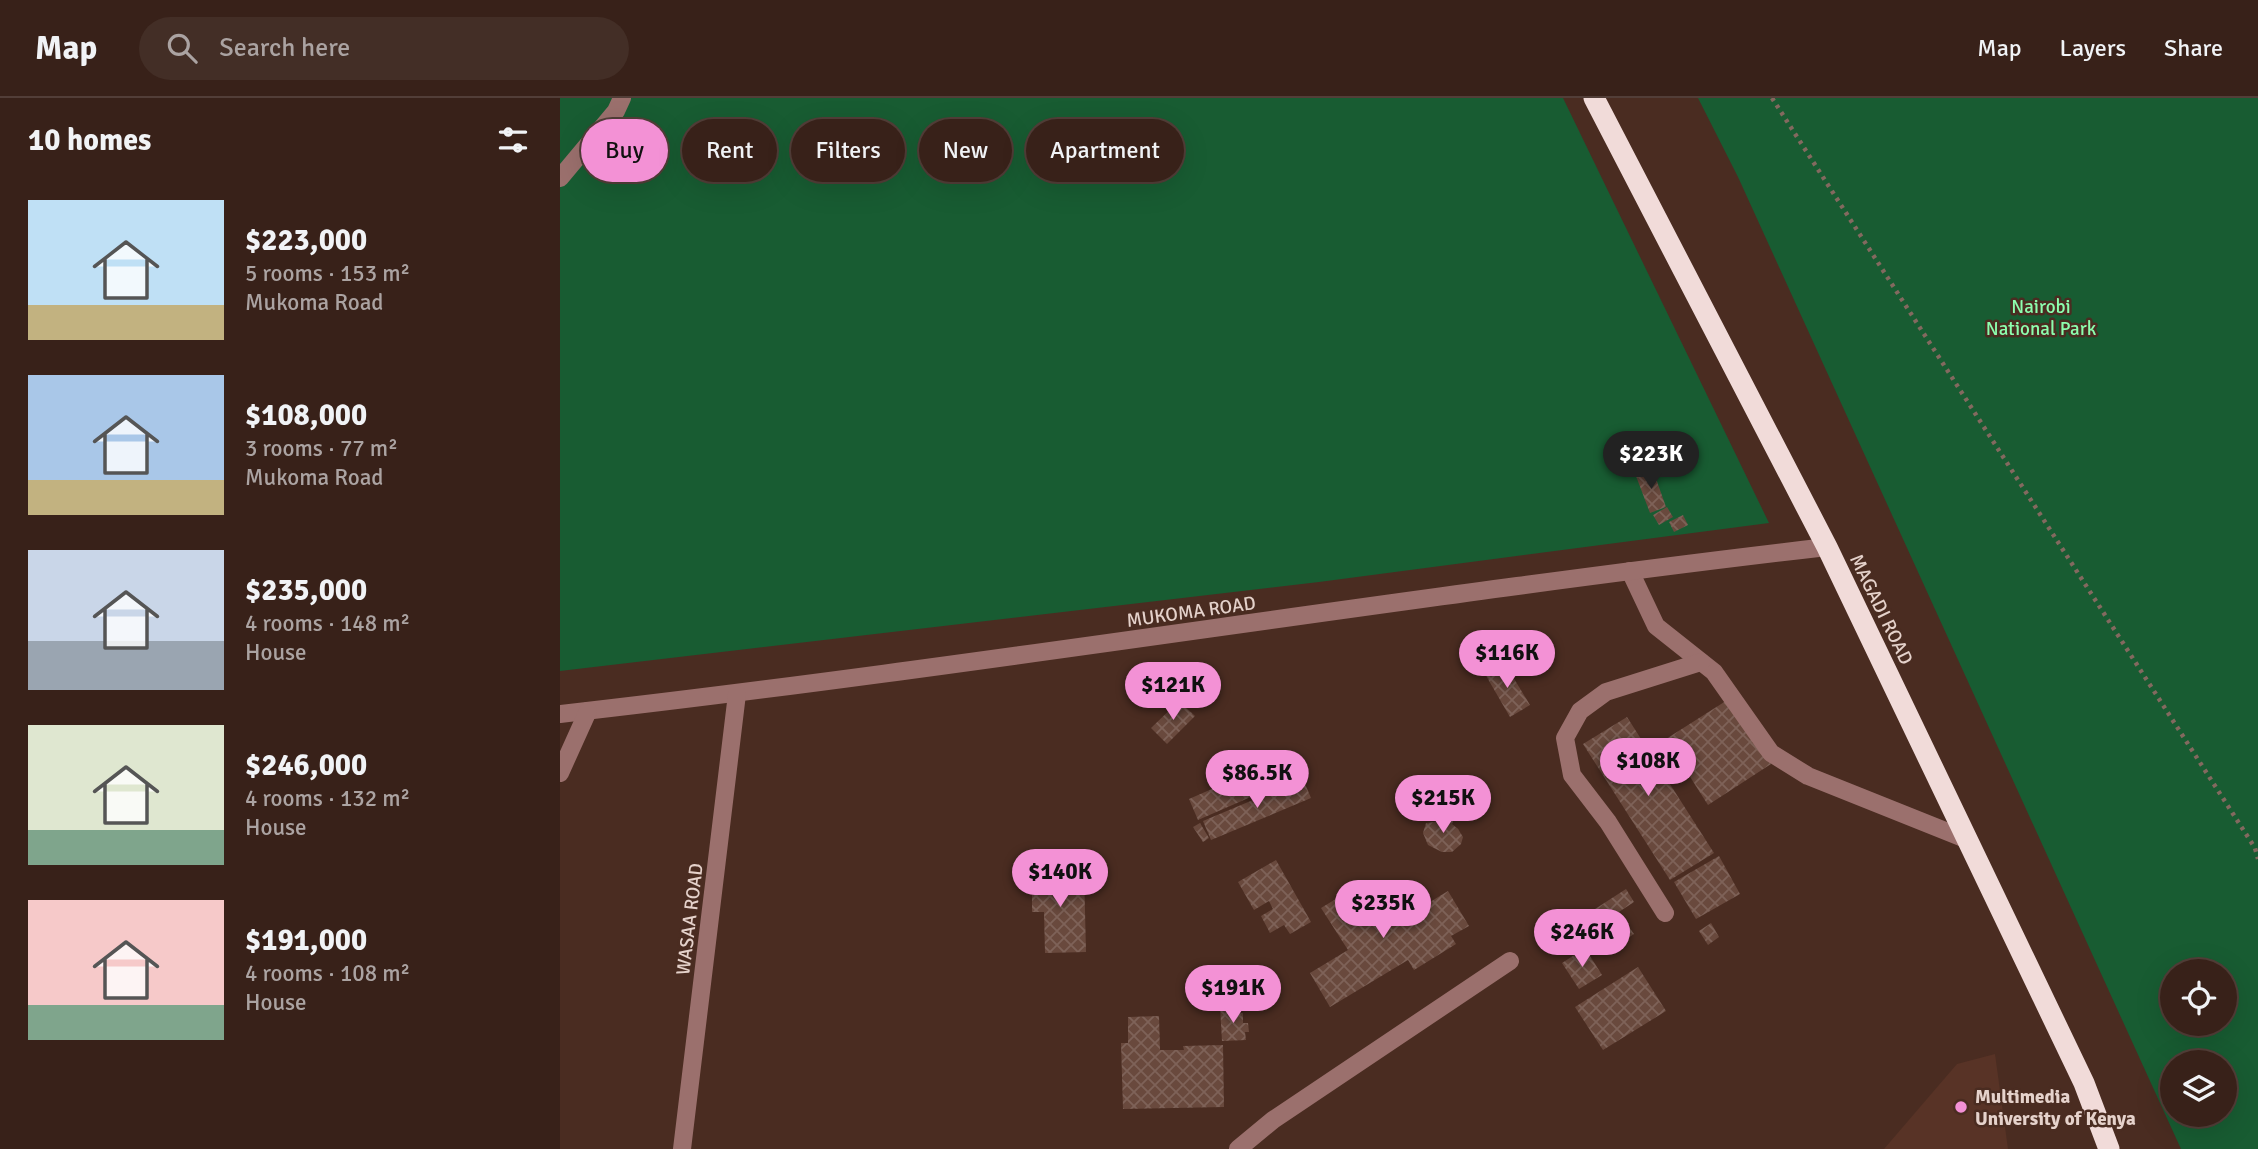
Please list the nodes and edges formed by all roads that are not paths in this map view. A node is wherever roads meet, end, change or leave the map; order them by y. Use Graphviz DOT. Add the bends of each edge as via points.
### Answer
graph roads {
  1 [pos="622,98"];
  2 [pos="1594,98"];
  3 [pos="560,178"];
  4 [pos="1827,547"];
  5 [pos="1630,571"];
  6 [pos="1701,662"];
  7 [pos="737,694"];
  8 [pos="588,711"];
  9 [pos="560,714"];
  10 [pos="560,774"];
  11 [pos="1968,840"];
  12 [pos="1665,913"];
  13 [pos="1510,961"];
  14 [pos="682,1149"];
  15 [pos="1238,1149"];
  16 [pos="2109,1149"];
  1 -- 3 [label="street"];
  2 -- 4 [label="highway, MAGADI ROAD"];
  4 -- 5 [label="street, MUKOMA ROAD"];
  4 -- 11 [label="highway, MAGADI ROAD"];
  5 -- 6 [label="street" via="1656,626"];
  5 -- 7 [label="street, MUKOMA ROAD"];
  6 -- 11 [label="street" via="1714,672 1771,752 1808,776"];
  6 -- 12 [label="street" via="1606,692 1580,712 1565,738 1572,775 1608,822"];
  7 -- 8 [label="street, MUKOMA ROAD"];
  7 -- 14 [label="street, WASAA ROAD"];
  8 -- 9 [label="street, MUKOMA ROAD"];
  8 -- 10 [label="street"];
  11 -- 16 [label="highway, MAGADI ROAD" via="2084,1083"];
  13 -- 15 [label="street" via="1273,1120"];
}
